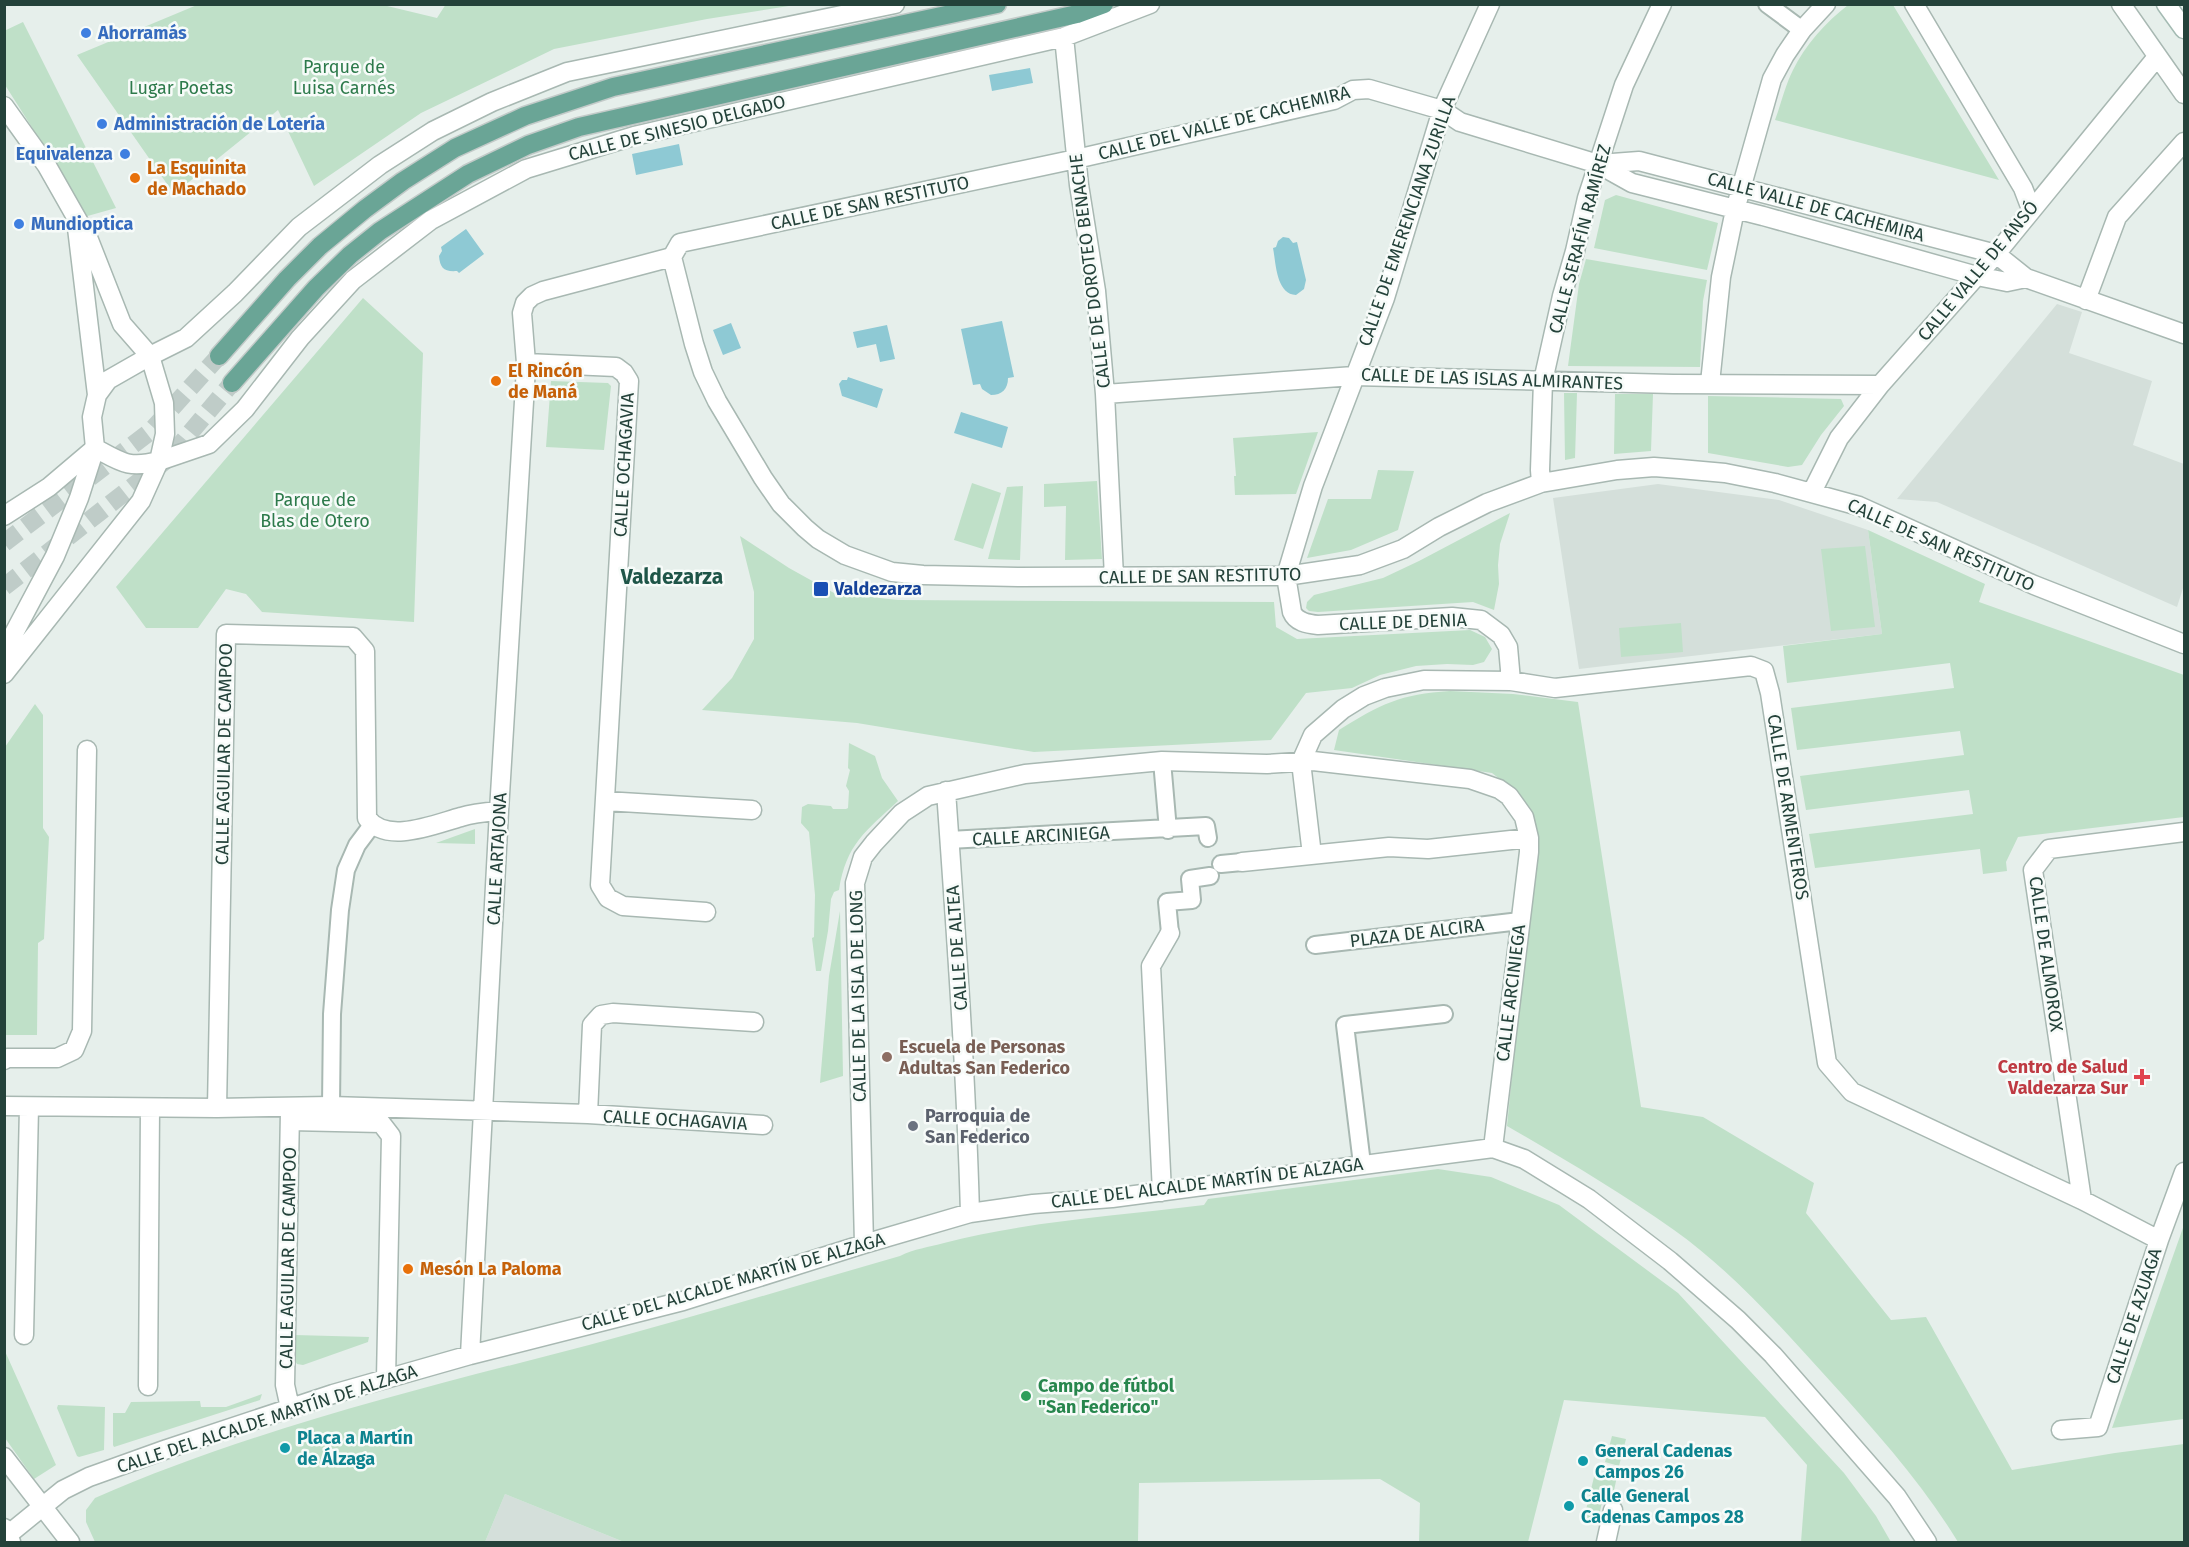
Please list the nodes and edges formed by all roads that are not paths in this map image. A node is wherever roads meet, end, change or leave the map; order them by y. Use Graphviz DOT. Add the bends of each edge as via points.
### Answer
graph roads {
  1 [pos="895,4"];
  2 [pos="997,4"];
  3 [pos="1104,4"];
  4 [pos="1150,4"];
  5 [pos="1490,4"];
  6 [pos="1662,4"];
  7 [pos="1767,4"];
  8 [pos="1826,4"];
  9 [pos="1914,4"];
  10 [pos="2121,4"];
  11 [pos="2166,4"];
  12 [pos="2184,29"];
  13 [pos="1802,30"];
  14 [pos="1064,37"];
  15 [pos="2157,57"];
  16 [pos="2184,94"];
  17 [pos="4,106"];
  18 [pos="1442,110"];
  19 [pos="2184,142"];
  20 [pos="1076,159"];
  21 [pos="1599,164"];
  22 [pos="1741,187"];
  23 [pos="2031,209"];
  24 [pos="1735,210"];
  25 [pos="76,218"];
  26 [pos="1996,254"];
  27 [pos="672,257"];
  28 [pos="1977,276"];
  29 [pos="2026,278"];
  30 [pos="2086,300"];
  31 [pos="2184,334"];
  32 [pos="150,356"];
  33 [pos="219,356"];
  34 [pos="526,363"];
  35 [pos="1354,376"];
  36 [pos="1543,381"];
  37 [pos="232,382"];
  38 [pos="1710,383"];
  39 [pos="1880,385"];
  40 [pos="1105,394"];
  41 [pos="96,395"];
  42 [pos="95,448"];
  43 [pos="159,461"];
  44 [pos="1542,483"];
  45 [pos="1812,492"];
  46 [pos="4,516"];
  47 [pos="1286,576"];
  48 [pos="1114,577"];
  49 [pos="2184,644"];
  50 [pos="4,652"];
  51 [pos="4,674"];
  52 [pos="1511,681"];
  53 [pos="87,750"];
  54 [pos="1161,761"];
  55 [pos="1301,762"];
  56 [pos="946,791"];
  57 [pos="605,801"];
  58 [pos="752,810"];
  59 [pos="499,811"];
  60 [pos="372,825"];
  61 [pos="1168,830"];
  62 [pos="2184,832"];
  63 [pos="1208,838"];
  64 [pos="1529,838"];
  65 [pos="949,840"];
  66 [pos="1312,855"];
  67 [pos="1242,862"];
  68 [pos="706,912"];
  69 [pos="1520,921"];
  70 [pos="1170,933"];
  71 [pos="1315,945"];
  72 [pos="1444,1014"];
  73 [pos="754,1022"];
  74 [pos="4,1060"];
  75 [pos="4,1106"];
  76 [pos="331,1106"];
  77 [pos="29,1107"];
  78 [pos="150,1108"];
  79 [pos="217,1108"];
  80 [pos="484,1111"];
  81 [pos="290,1114"];
  82 [pos="588,1114"];
  83 [pos="763,1125"];
  84 [pos="1492,1148"];
  85 [pos="1362,1164"];
  86 [pos="2184,1172"];
  87 [pos="1162,1191"];
  88 [pos="2082,1200"];
  89 [pos="970,1213"];
  90 [pos="2159,1240"];
  91 [pos="864,1244"];
  92 [pos="24,1335"];
  93 [pos="470,1355"];
  94 [pos="386,1379"];
  95 [pos="148,1386"];
  96 [pos="290,1408"];
  97 [pos="2061,1430"];
  98 [pos="4,1457"];
  99 [pos="42,1505"];
  100 [pos="1613,1510"];
  101 [pos="7,1536"];
  102 [pos="70,1542"];
  103 [pos="1606,1542"];
  104 [pos="1927,1542"];
  1 -- 32 [label="street" via="567,72 492,102 433,131 380,165 298,227 186,338"];
  2 -- 33 [label="main road" via="613,87 525,116 455,148 365,209 287,279"];
  3 -- 37 [label="main road, CALLE DE SINESIO DELGADO" via="1077,14 579,128 528,145 468,174 357,249 316,288"];
  4 -- 14 [label="street, CALLE DE SINESIO DELGADO"];
  5 -- 18 [label="street, CALLE DE EMERENCIANA ZURILLA"];
  6 -- 21 [label="street, CALLE SERAFÍN RAMÍREZ" via="1624,86"];
  7 -- 13 [label="street"];
  8 -- 13 [label="street"];
  9 -- 23 [label="street" via="2023,188"];
  10 -- 15 [label="street"];
  11 -- 12 [label="street"];
  13 -- 22 [label="street" via="1772,79"];
  14 -- 20 [label="street, CALLE DE DOROTEO BENACHE"];
  14 -- 43 [label="street, CALLE DE SINESIO DELGADO" via="634,136 526,169 431,220 353,280 300,338 245,409 209,444"];
  15 -- 16 [label="street"];
  15 -- 23 [label="street, CALLE VALLE DE ANSÓ"];
  17 -- 25 [label="street" via="47,166"];
  18 -- 20 [label="street, CALLE DEL VALLE DE CACHEMIRA" via="1370,89 1353,90 1334,100"];
  18 -- 21 [label="street, CALLE VALLE DE CACHEMIRA" via="1460,122"];
  18 -- 35 [label="street, CALLE DE EMERENCIANA ZURILLA" via="1385,298"];
  19 -- 30 [label="street" via="2117,217"];
  20 -- 27 [label="street, CALLE DE SAN RESTITUTO" via="680,243"];
  20 -- 40 [label="street, CALLE DE DOROTEO BENACHE" via="1096,291"];
  21 -- 22 [label="street, CALLE VALLE DE CACHEMIRA" via="1639,161"];
  21 -- 24 [label="street, CALLE VALLE DE CACHEMIRA" via="1632,183"];
  21 -- 36 [label="street, CALLE SERAFÍN RAMÍREZ" via="1587,198"];
  22 -- 24 [label="street"];
  22 -- 26 [label="street, CALLE VALLE DE CACHEMIRA"];
  23 -- 26 [label="street, CALLE VALLE DE ANSÓ"];
  24 -- 28 [label="street, CALLE VALLE DE CACHEMIRA"];
  24 -- 38 [label="street" via="1720,277"];
  25 -- 32 [label="street" via="89,240 122,324"];
  25 -- 41 [label="street"];
  26 -- 28 [label="street, CALLE VALLE DE ANSÓ"];
  26 -- 29 [label="street, CALLE VALLE DE CACHEMIRA"];
  27 -- 34 [label="street, CALLE DE SAN RESTITUTO" via="532,296 522,313"];
  27 -- 48 [label="street, CALLE DE SAN RESTITUTO" via="694,344 717,401 772,492 792,517 818,539 845,555 892,572"];
  28 -- 29 [label="street, CALLE VALLE DE CACHEMIRA" via="2007,282"];
  28 -- 39 [label="street, CALLE VALLE DE ANSÓ"];
  29 -- 30 [label="street, CALLE VALLE DE CACHEMIRA"];
  30 -- 31 [label="street, CALLE VALLE DE CACHEMIRA"];
  32 -- 41 [label="street" via="108,380"];
  32 -- 43 [label="street" via="164,402 165,434"];
  34 -- 57 [label="street, CALLE OCHAGAVIA" via="616,368 629,381"];
  34 -- 59 [label="street, CALLE ARTAJONA"];
  35 -- 36 [label="street, CALLE DE LAS ISLAS ALMIRANTES"];
  35 -- 40 [label="street, CALLE DE LAS ISLAS ALMIRANTES"];
  35 -- 47 [label="street, CALLE DE EMERENCIANA ZURILLA"];
  36 -- 38 [label="street, CALLE DE LAS ISLAS ALMIRANTES"];
  36 -- 44 [label="street, CALLE SERAFÍN RAMÍREZ"];
  38 -- 39 [label="street, CALLE DE LAS ISLAS ALMIRANTES"];
  39 -- 45 [label="street, CALLE VALLE DE ANSÓ" via="1839,438"];
  40 -- 48 [label="street, CALLE DE DOROTEO BENACHE"];
  41 -- 42 [label="street" via="92,417"];
  42 -- 43 [label="street, CALLE DE SINESIO DELGADO" via="125,464 142,466"];
  42 -- 46 [label="street" via="49,487"];
  42 -- 50 [label="street" via="55,556"];
  43 -- 51 [label="street" via="126,523"];
  44 -- 45 [label="street, CALLE DE SAN RESTITUTO" via="1654,467 1725,473"];
  44 -- 47 [label="street, CALLE DE SAN RESTITUTO" via="1487,503 1403,549 1360,565"];
  45 -- 49 [label="street, CALLE DE SAN RESTITUTO" via="1859,506 2034,585"];
  47 -- 48 [label="street, CALLE DE SAN RESTITUTO"];
  47 -- 52 [label="street, CALLE DE DENIA" via="1293,616 1304,623 1452,617 1481,620 1501,635 1508,647"];
  52 -- 55 [label="street, CALLE DE ARMENTEROS" via="1438,679 1385,688 1358,699 1313,735"];
  52 -- 88 [label="street, CALLE DE ARMENTEROS" via="1555,688 1751,666 1764,671 1827,1063 1852,1092"];
  53 -- 74 [label="street" via="82,1031 74,1050 57,1058"];
  54 -- 55 [label="street, CALLE ARCINIEGA"];
  54 -- 56 [label="street, CALLE ARCINIEGA" via="1025,774"];
  54 -- 61 [label="street"];
  55 -- 64 [label="street, CALLE ARCINIEGA" via="1484,783 1509,796 1524,817"];
  55 -- 66 [label="street"];
  56 -- 65 [label="street, CALLE DE ALTEA"];
  56 -- 91 [label="street, CALLE DE LA ISLA DE LONG" via="928,796 896,819 863,857 855,883"];
  57 -- 58 [label="street"];
  57 -- 68 [label="street, CALLE OCHAGAVIA" via="600,885 608,898 623,906"];
  59 -- 60 [label="street" via="464,816 420,830 381,830"];
  59 -- 80 [label="street, CALLE ARTAJONA"];
  60 -- 76 [label="street" via="346,870 340,910 332,1014"];
  60 -- 79 [label="street, CALLE AGUILAR DE CAMPOO" via="367,818 365,651 353,637 226,634"];
  61 -- 63 [label="street, CALLE ARCINIEGA" via="1206,826"];
  61 -- 65 [label="street, CALLE ARCINIEGA"];
  62 -- 88 [label="street, CALLE DE ALMOROX" via="2049,849 2032,870"];
  64 -- 66 [label="street" via="1428,849 1389,847"];
  64 -- 69 [label="street, CALLE ARCINIEGA"];
  65 -- 89 [label="street, CALLE DE ALTEA" via="960,968"];
  66 -- 67 [label="street"];
  67 -- 70 [label="street" via="1190,879 1192,900 1167,902"];
  69 -- 71 [label="street, PLAZA DE ALCIRA"];
  69 -- 84 [label="street, CALLE ARCINIEGA"];
  70 -- 87 [label="street" via="1151,966"];
  72 -- 85 [label="street" via="1345,1025"];
  73 -- 82 [label="street, CALLE OCHAGAVIA" via="601,1015 592,1025"];
  75 -- 77 [label="street"];
  76 -- 80 [label="street"];
  76 -- 81 [label="street"];
  77 -- 78 [label="street"];
  77 -- 92 [label="street"];
  78 -- 79 [label="street"];
  78 -- 95 [label="street"];
  79 -- 81 [label="street"];
  80 -- 82 [label="street, CALLE OCHAGAVIA"];
  80 -- 93 [label="street, CALLE ARTAJONA"];
  81 -- 94 [label="street" via="381,1123 391,1136"];
  81 -- 96 [label="street, CALLE AGUILAR DE CAMPOO" via="285,1384"];
  82 -- 83 [label="street, CALLE OCHAGAVIA"];
  84 -- 85 [label="street, CALLE DEL ALCALDE MARTÍN DE ALZAGA"];
  84 -- 104 [label="street" via="1524,1159 1589,1199 1738,1320 1897,1497"];
  85 -- 87 [label="street, CALLE DEL ALCALDE MARTÍN DE ALZAGA"];
  86 -- 90 [label="street, CALLE DE AZUAGA"];
  87 -- 89 [label="street, CALLE DEL ALCALDE MARTÍN DE ALZAGA"];
  88 -- 90 [label="street, CALLE DE ARMENTEROS"];
  89 -- 91 [label="street, CALLE DEL ALCALDE MARTÍN DE ALZAGA"];
  90 -- 97 [label="street, CALLE DE AZUAGA" via="2098,1427"];
  91 -- 93 [label="street, CALLE DEL ALCALDE MARTÍN DE ALZAGA" via="683,1301"];
  93 -- 94 [label="street, CALLE DEL ALCALDE MARTÍN DE ALZAGA"];
  94 -- 96 [label="street, CALLE DEL ALCALDE MARTÍN DE ALZAGA"];
  96 -- 99 [label="street, CALLE DEL ALCALDE MARTÍN DE ALZAGA" via="89,1477"];
  98 -- 99 [label="street"];
  99 -- 101 [label="street, CALLE DEL ALCALDE MARTÍN DE ALZAGA"];
  99 -- 102 [label="street"];
  100 -- 103 [label="street"];
}
